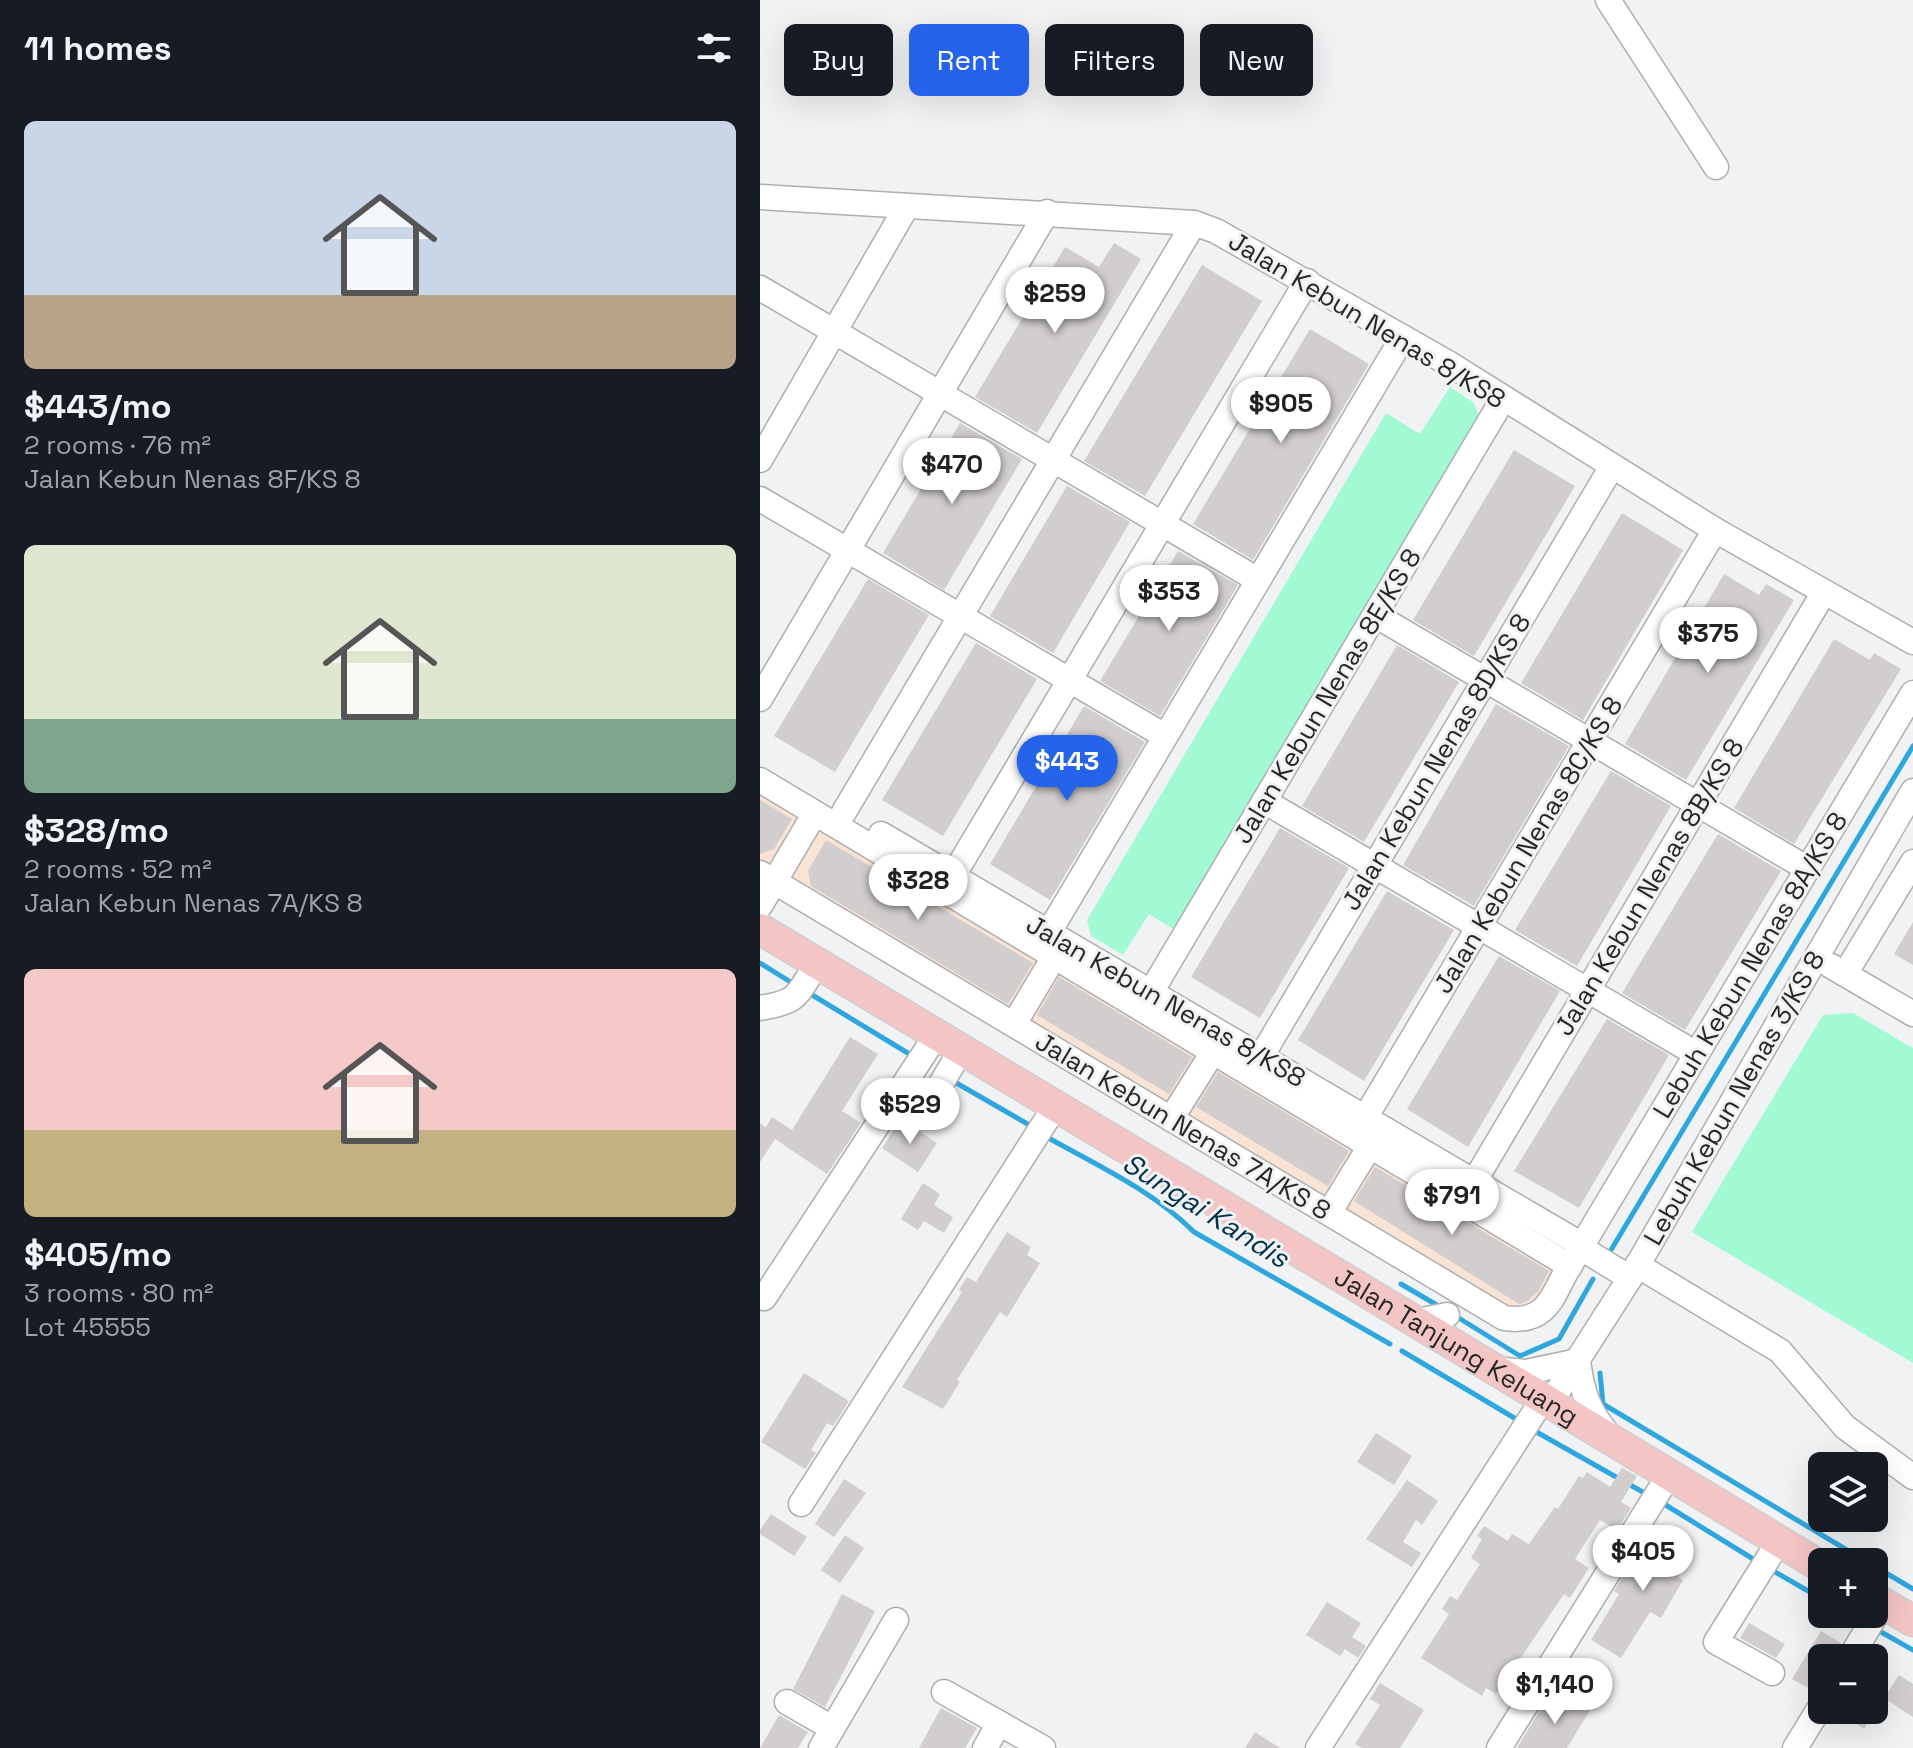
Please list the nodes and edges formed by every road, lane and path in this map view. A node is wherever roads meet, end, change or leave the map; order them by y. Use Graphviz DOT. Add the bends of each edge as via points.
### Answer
graph roads {
  1 [pos="1608,0"];
  2 [pos="1716,167"];
  3 [pos="761,198"];
  4 [pos="907,206"];
  5 [pos="1047,212"];
  6 [pos="1194,223"];
  7 [pos="1307,281"];
  8 [pos="760,288"];
  9 [pos="835,332"];
  10 [pos="1403,337"];
  11 [pos="941,394"];
  12 [pos="1503,399"];
  13 [pos="760,460"];
  14 [pos="1053,460"];
  15 [pos="1611,468"];
  16 [pos="760,499"];
  17 [pos="1163,524"];
  18 [pos="1715,530"];
  19 [pos="848,550"];
  20 [pos="1258,580"];
  21 [pos="1824,592"];
  22 [pos="1375,615"];
  23 [pos="960,616"];
  24 [pos="1913,642"];
  25 [pos="1485,679"];
  26 [pos="1070,680"];
  27 [pos="1913,693"];
  28 [pos="760,699"];
  29 [pos="1165,736"];
  30 [pos="1590,740"];
  31 [pos="760,763"];
  32 [pos="760,780"];
  33 [pos="1913,791"];
  34 [pos="1264,801"];
  35 [pos="1698,804"];
  36 [pos="844,812"];
  37 [pos="815,813"];
  38 [pos="1913,862"];
  39 [pos="1375,865"];
  40 [pos="1808,869"];
  41 [pos="953,876"];
  42 [pos="767,878"];
  43 [pos="760,906"];
  44 [pos="1479,927"];
  45 [pos="760,929"];
  46 [pos="1049,932"];
  47 [pos="1054,957"];
  48 [pos="1815,957"];
  49 [pos="1845,974"];
  50 [pos="806,980"];
  51 [pos="1588,990"];
  52 [pos="1151,992"];
  53 [pos="760,1008"];
  54 [pos="1911,1008"];
  55 [pos="1014,1024"];
  56 [pos="950,1040"];
  57 [pos="1213,1052"];
  58 [pos="1695,1053"];
  59 [pos="1261,1057"];
  60 [pos="1056,1105"];
  61 [pos="923,1114"];
  62 [pos="1365,1118"];
  63 [pos="1171,1119"];
  64 [pos="1370,1146"];
  65 [pos="1474,1182"];
  66 [pos="1329,1213"];
  67 [pos="1579,1248"];
  68 [pos="1634,1271"];
  69 [pos="764,1298"];
  70 [pos="1447,1315"];
  71 [pos="1412,1322"];
  72 [pos="1578,1361"];
  73 [pos="1493,1368"];
  74 [pos="1547,1401"];
  75 [pos="1616,1443"];
  76 [pos="1669,1475"];
  77 [pos="1913,1477"];
  78 [pos="801,1504"];
  79 [pos="1768,1557"];
  80 [pos="1808,1564"];
  81 [pos="1888,1608"];
  82 [pos="896,1620"];
  83 [pos="1913,1621"];
  84 [pos="1772,1673"];
  85 [pos="944,1692"];
  86 [pos="787,1702"];
  87 [pos="999,1723"];
  88 [pos="1810,1724"];
  89 [pos="827,1738"];
  90 [pos="985,1748"];
  91 [pos="1043,1748"];
  92 [pos="1318,1748"];
  93 [pos="1499,1748"];
  94 [pos="1795,1748"];
  1 -- 2 [label="street"];
  3 -- 4 [label="street, Jalan Kebun Nenas 8/KS8"];
  4 -- 5 [label="street, Jalan Kebun Nenas 8/KS8"];
  4 -- 9 [label="street"];
  5 -- 6 [label="street, Jalan Kebun Nenas 8/KS8"];
  5 -- 11 [label="street"];
  6 -- 7 [label="street, Jalan Kebun Nenas 8/KS8"];
  6 -- 14 [label="street"];
  7 -- 10 [label="street, Jalan Kebun Nenas 8/KS8"];
  7 -- 17 [label="street"];
  8 -- 9 [label="street"];
  9 -- 11 [label="street"];
  9 -- 13 [label="street"];
  10 -- 12 [label="street, Jalan Kebun Nenas 8/KS8"];
  10 -- 20 [label="street"];
  11 -- 14 [label="street"];
  11 -- 19 [label="street"];
  12 -- 15 [label="street, Jalan Kebun Nenas 8/KS8"];
  12 -- 22 [label="street, Jalan Kebun Nenas 8E/KS 8"];
  14 -- 17 [label="street"];
  14 -- 23 [label="street"];
  15 -- 18 [label="street, Jalan Kebun Nenas 8/KS8"];
  15 -- 25 [label="street, Jalan Kebun Nenas 8D/KS 8"];
  16 -- 19 [label="street"];
  17 -- 20 [label="street"];
  17 -- 26 [label="street"];
  18 -- 21 [label="street, Jalan Kebun Nenas 8/KS8"];
  18 -- 30 [label="street, Jalan Kebun Nenas 8C/KS 8"];
  19 -- 23 [label="street"];
  19 -- 28 [label="street"];
  20 -- 29 [label="street"];
  21 -- 24 [label="street, Jalan Kebun Nenas 8/KS8"];
  21 -- 35 [label="street, Jalan Kebun Nenas 8B/KS 8"];
  22 -- 25 [label="street"];
  22 -- 34 [label="street, Jalan Kebun Nenas 8E/KS 8"];
  23 -- 26 [label="street"];
  23 -- 36 [label="street"];
  25 -- 30 [label="street"];
  25 -- 39 [label="street, Jalan Kebun Nenas 8D/KS 8"];
  26 -- 29 [label="street"];
  26 -- 41 [label="street"];
  27 -- 40 [label="street, Lebuh Kebun Nenas 8A/KS 8"];
  29 -- 46 [label="street"];
  30 -- 35 [label="street"];
  30 -- 44 [label="street, Jalan Kebun Nenas 8C/KS 8"];
  31 -- 36 [label="street, Jalan Kebun Nenas 8/KS8"];
  32 -- 37 [label="street"];
  33 -- 48 [label="street, Lebuh Kebun Nenas 3/KS 8"];
  34 -- 39 [label="street"];
  34 -- 52 [label="street, Jalan Kebun Nenas 8E/KS 8"];
  35 -- 40 [label="street"];
  35 -- 51 [label="street, Jalan Kebun Nenas 8B/KS 8"];
  36 -- 41 [label="street, Jalan Kebun Nenas 8/KS8"];
  37 -- 42 [label="street"];
  37 -- 47 [label="street"];
  38 -- 49 [label="street"];
  39 -- 44 [label="street"];
  39 -- 59 [label="street, Jalan Kebun Nenas 8D/KS 8"];
  40 -- 58 [label="street, Lebuh Kebun Nenas 8A/KS 8"];
  41 -- 46 [label="street, Jalan Kebun Nenas 8/KS8"];
  42 -- 43 [label="street"];
  42 -- 55 [label="street, Jalan Kebun Nenas 7A/KS 8"];
  44 -- 51 [label="street"];
  44 -- 62 [label="street, Jalan Kebun Nenas 8C/KS 8"];
  45 -- 50 [label="main road, Jalan Tanjung Keluang"];
  46 -- 52 [label="street, Jalan Kebun Nenas 8/KS8"];
  47 -- 55 [label="street"];
  47 -- 57 [label="street"];
  48 -- 49 [label="street"];
  48 -- 68 [label="street, Lebuh Kebun Nenas 3/KS 8"];
  49 -- 54 [label="street"];
  50 -- 53 [label="street" via="785,1004"];
  50 -- 56 [label="main road, Jalan Tanjung Keluang"];
  51 -- 58 [label="street"];
  51 -- 65 [label="street, Jalan Kebun Nenas 8B/KS 8"];
  52 -- 59 [label="street, Jalan Kebun Nenas 8/KS8"];
  55 -- 63 [label="street, Jalan Kebun Nenas 7A/KS 8"];
  56 -- 60 [label="main road, Jalan Tanjung Keluang"];
  56 -- 61 [label="street"];
  56 -- 69 [label="street"];
  57 -- 63 [label="street"];
  57 -- 64 [label="street"];
  58 -- 67 [label="street, Lebuh Kebun Nenas 8A/KS 8"];
  59 -- 62 [label="street, Jalan Kebun Nenas 8/KS8"];
  60 -- 71 [label="main road, Jalan Tanjung Keluang"];
  60 -- 78 [label="street"];
  62 -- 65 [label="street, Jalan Kebun Nenas 8/KS8"];
  63 -- 66 [label="street, Jalan Kebun Nenas 7A/KS 8"];
  64 -- 66 [label="street"];
  64 -- 67 [label="street"];
  65 -- 67 [label="street, Jalan Kebun Nenas 8/KS8"];
  66 -- 67 [label="street, Jalan Kebun Nenas 7A/KS 8" via="1504,1318 1536,1317 1547,1307"];
  67 -- 68 [label="street, Jalan Kebun Nenas 8/KS8"];
  68 -- 72 [label="street, Lebuh Kebun Nenas 3/KS 8"];
  68 -- 77 [label="street, Jalan Kebun Nenas 8/KS8" via="1780,1351 1845,1427"];
  70 -- 71 [label="street"];
  71 -- 73 [label="main road, Jalan Tanjung Keluang"];
  72 -- 73 [label="street" via="1526,1372"];
  72 -- 74 [label="street, Lebuh Kebun Nenas 3/KS 8"];
  72 -- 75 [label="street" via="1586,1403"];
  73 -- 74 [label="main road, Jalan Tanjung Keluang"];
  74 -- 75 [label="main road, Jalan Tanjung Keluang"];
  74 -- 92 [label="street, Lebuh Kebun Nenas 3/KS 8"];
  75 -- 76 [label="main road, Jalan Tanjung Keluang"];
  76 -- 79 [label="main road, Jalan Tanjung Keluang"];
  76 -- 93 [label="street"];
  79 -- 80 [label="main road, Jalan Tanjung Keluang"];
  79 -- 84 [label="street" via="1716,1642"];
  81 -- 83 [label="main road"];
  82 -- 89 [label="street"];
  85 -- 87 [label="street"];
  86 -- 89 [label="street"];
  87 -- 90 [label="street"];
  87 -- 91 [label="street"];
  88 -- 94 [label="street"];
}
